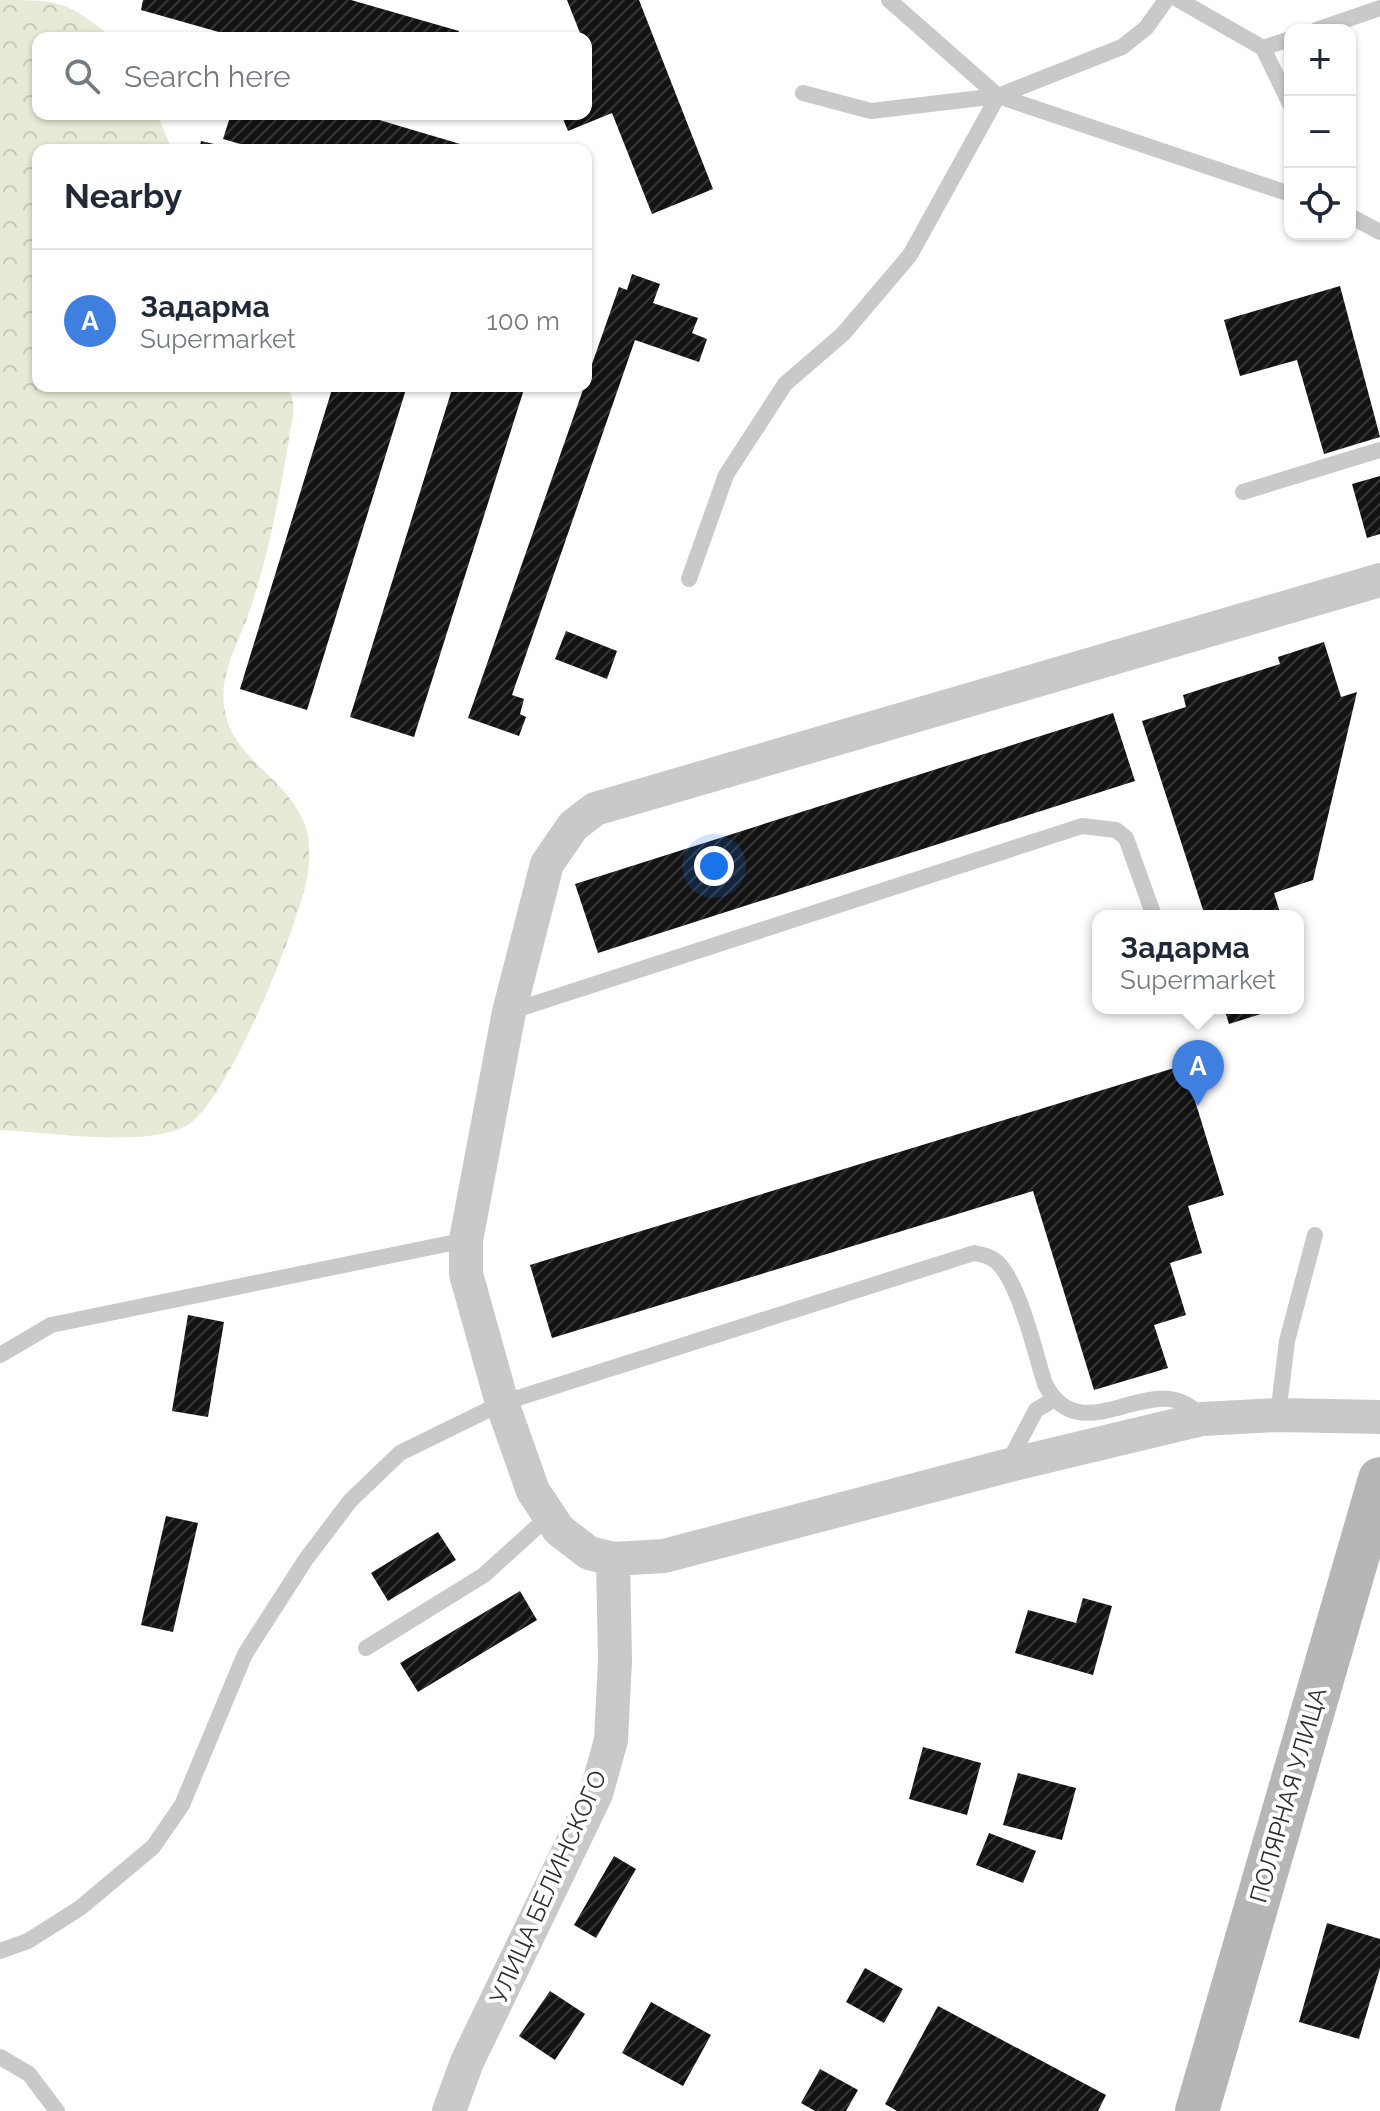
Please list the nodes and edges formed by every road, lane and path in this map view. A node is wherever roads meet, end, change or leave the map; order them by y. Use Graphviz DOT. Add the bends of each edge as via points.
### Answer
graph roads {
  1 [pos="889,0"];
  2 [pos="1166,0"];
  3 [pos="1179,0"];
  4 [pos="1380,8"];
  5 [pos="1333,24"];
  6 [pos="1284,41"];
  7 [pos="1263,48"];
  8 [pos="803,93"];
  9 [pos="998,96"];
  10 [pos="1286,96"];
  11 [pos="1284,192"];
  12 [pos="1356,219"];
  13 [pos="1380,232"];
  14 [pos="1380,450"];
  15 [pos="1243,492"];
  16 [pos="689,579"];
  17 [pos="1380,580"];
  18 [pos="1152,910"];
  19 [pos="509,1012"];
  20 [pos="1315,1235"];
  21 [pos="466,1240"];
  22 [pos="0,1355"];
  23 [pos="1053,1400"];
  24 [pos="502,1403"];
  25 [pos="1278,1415"];
  26 [pos="1380,1417"];
  27 [pos="1202,1419"];
  28 [pos="1006,1466"];
  29 [pos="1380,1479"];
  30 [pos="549,1516"];
  31 [pos="613,1559"];
  32 [pos="366,1648"];
  33 [pos="0,1951"];
  34 [pos="0,2057"];
  35 [pos="57,2111"];
  36 [pos="449,2111"];
  37 [pos="1197,2111"];
  1 -- 9 [label="lane"];
  2 -- 9 [label="lane" via="1146,28 1122,47"];
  3 -- 7 [label="lane"];
  4 -- 5 [label="lane"];
  6 -- 7 [label="lane"];
  7 -- 10 [label="lane"];
  8 -- 9 [label="lane" via="871,111"];
  9 -- 11 [label="lane"];
  9 -- 16 [label="lane" via="910,255 843,334 785,384 726,475"];
  12 -- 13 [label="lane"];
  14 -- 15 [label="lane"];
  17 -- 19 [label="street" via="595,809 573,826 547,864"];
  18 -- 19 [label="lane" via="1126,838 1116,830 1082,826"];
  19 -- 21 [label="street"];
  20 -- 25 [label="lane" via="1287,1341"];
  21 -- 22 [label="lane" via="51,1325"];
  21 -- 24 [label="street" via="466,1274"];
  23 -- 24 [label="lane" via="1010,1281 989,1256 974,1253"];
  23 -- 27 [label="lane" via="1081,1414 1166,1398 1192,1407"];
  23 -- 28 [label="lane" via="1036,1410"];
  24 -- 30 [label="street" via="533,1491"];
  24 -- 33 [label="lane" via="400,1453 350,1501 245,1654 182,1805 153,1847 80,1908 28,1941"];
  25 -- 26 [label="street"];
  25 -- 27 [label="street"];
  27 -- 28 [label="street"];
  28 -- 31 [label="street" via="664,1556"];
  29 -- 37 [label="street, ПОЛЯРНАЯ УЛИЦА"];
  30 -- 31 [label="street" via="589,1553"];
  30 -- 32 [label="lane" via="484,1575"];
  31 -- 36 [label="street, УЛИЦА БЕЛИНСКОГО" via="611,1740 596,1794 467,2062"];
  34 -- 35 [label="lane" via="29,2074"];
}
